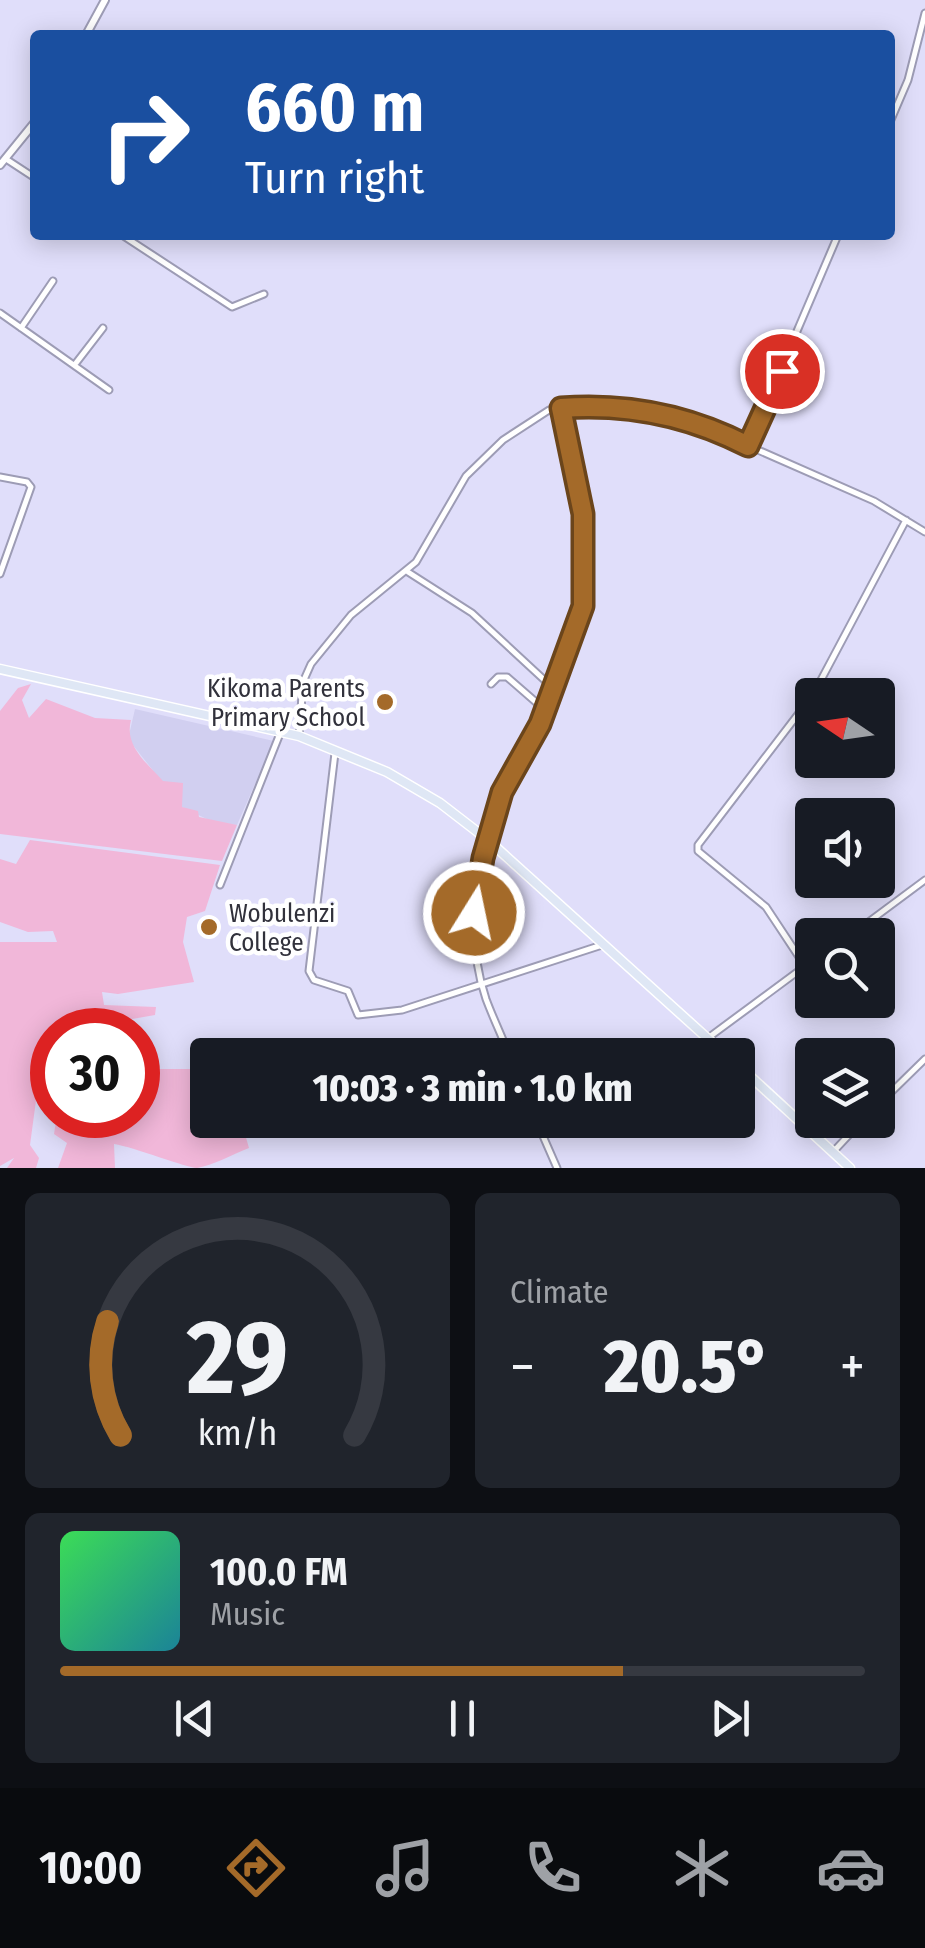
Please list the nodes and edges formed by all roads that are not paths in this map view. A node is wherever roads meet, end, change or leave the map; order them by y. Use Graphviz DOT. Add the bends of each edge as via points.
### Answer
graph roads {
  1 [pos="105,0"];
  2 [pos="925,14"];
  3 [pos="89,30"];
  4 [pos="895,110"];
  5 [pos="30,128"];
  6 [pos="3,162"];
  7 [pos="30,176"];
  8 [pos="130,240"];
  9 [pos="836,240"];
  10 [pos="54,281"];
  11 [pos="264,294"];
  12 [pos="0,314"];
  13 [pos="21,328"];
  14 [pos="103,328"];
  15 [pos="76,363"];
  16 [pos="109,390"];
  17 [pos="561,408"];
  18 [pos="748,446"];
  19 [pos="0,477"];
  20 [pos="906,520"];
  21 [pos="925,532"];
  22 [pos="408,572"];
  23 [pos="0,574"];
  24 [pos="0,669"];
  25 [pos="823,678"];
  26 [pos="491,684"];
  27 [pos="552,688"];
  28 [pos="545,710"];
  29 [pos="795,719"];
  30 [pos="280,731"];
  31 [pos="299,736"];
  32 [pos="336,750"];
  33 [pos="488,840"];
  34 [pos="925,880"];
  35 [pos="220,885"];
  36 [pos="874,918"];
  37 [pos="604,944"];
  38 [pos="795,951"];
  39 [pos="795,973"];
  40 [pos="482,982"];
  41 [pos="503,1038"];
  42 [pos="708,1038"];
  43 [pos="925,1059"];
  44 [pos="755,1081"];
  45 [pos="895,1088"];
  46 [pos="544,1138"];
  47 [pos="846,1138"];
  48 [pos="833,1152"];
  49 [pos="557,1168"];
  50 [pos="850,1168"];
  1 -- 3 [label="street"];
  2 -- 4 [label="street"];
  5 -- 6 [label="street"];
  6 -- 7 [label="street"];
  8 -- 11 [label="street" via="232,307"];
  9 -- 18 [label="street"];
  10 -- 13 [label="street"];
  12 -- 13 [label="street"];
  13 -- 15 [label="street"];
  14 -- 15 [label="street"];
  15 -- 16 [label="street"];
  17 -- 18 [label="street" via="661,414"];
  17 -- 22 [label="street" via="528,421 466,476"];
  17 -- 27 [label="street" via="578,473 586,561 578,623"];
  18 -- 20 [label="street"];
  19 -- 23 [label="street" via="30,484"];
  20 -- 21 [label="street"];
  20 -- 25 [label="street"];
  22 -- 27 [label="street" via="472,613"];
  22 -- 31 [label="street" via="351,615 306,672"];
  24 -- 30 [label="main road"];
  26 -- 28 [label="street" via="506,677"];
  27 -- 28 [label="street"];
  28 -- 33 [label="street" via="502,792"];
  29 -- 38 [label="street" via="698,845 766,906"];
  30 -- 31 [label="main road"];
  30 -- 35 [label="street"];
  31 -- 32 [label="main road"];
  32 -- 33 [label="main road" via="423,793"];
  32 -- 40 [label="street" via="310,977 348,991 363,1017"];
  33 -- 37 [label="main road"];
  33 -- 40 [label="street" via="474,913"];
  34 -- 36 [label="street"];
  37 -- 40 [label="street"];
  37 -- 42 [label="main road"];
  39 -- 42 [label="street"];
  40 -- 41 [label="street"];
  43 -- 45 [label="street"];
  44 -- 48 [label="main road"];
  46 -- 49 [label="street"];
  47 -- 48 [label="street"];
  48 -- 50 [label="main road"];
}
